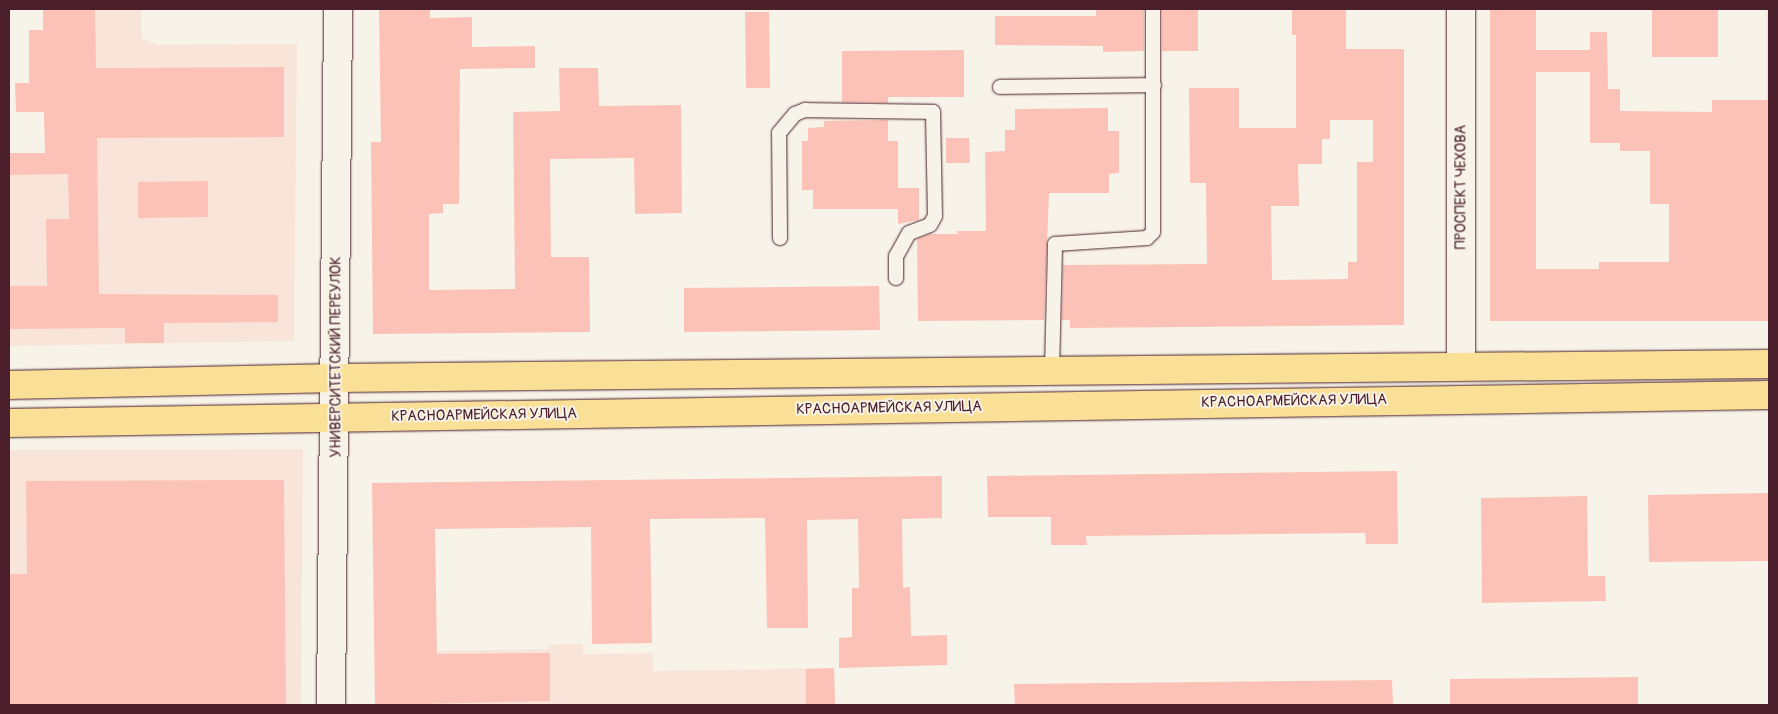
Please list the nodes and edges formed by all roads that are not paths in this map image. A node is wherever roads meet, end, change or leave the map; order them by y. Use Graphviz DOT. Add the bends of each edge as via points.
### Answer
graph roads {
  1 [pos="338,9"];
  2 [pos="1153,9"];
  3 [pos="1461,9"];
  4 [pos="1154,85"];
  5 [pos="1000,87"];
  6 [pos="780,238"];
  7 [pos="896,278"];
  8 [pos="1769,364"];
  9 [pos="1462,365"];
  10 [pos="1052,370"];
  11 [pos="336,378"];
  12 [pos="9,385"];
  13 [pos="1769,395"];
  14 [pos="335,418"];
  15 [pos="9,423"];
  16 [pos="331,705"];
  1 -- 11 [label="street, УНИВЕРСИТЕТСКИЙ ПЕРЕУЛОК"];
  2 -- 4 [label="lane"];
  3 -- 9 [label="street, ПРОСПЕКТ ЧЕХОВА"];
  4 -- 5 [label="lane"];
  4 -- 10 [label="lane" via="1153,232 1147,238 1055,244"];
  6 -- 7 [label="lane" via="780,134 795,114 805,110 933,112 935,216 930,225 909,228 896,256"];
  8 -- 9 [label="main road"];
  9 -- 10 [label="main road"];
  10 -- 11 [label="main road"];
  11 -- 12 [label="main road"];
  11 -- 14 [label="street, УНИВЕРСИТЕТСКИЙ ПЕРЕУЛОК"];
  13 -- 14 [label="main road, КРАСНОАРМЕЙСКАЯ УЛИЦА"];
  14 -- 15 [label="main road, КРАСНОАРМЕЙСКАЯ УЛИЦА"];
  14 -- 16 [label="street, УНИВЕРСИТЕТСКИЙ ПЕРЕУЛОК"];
}
